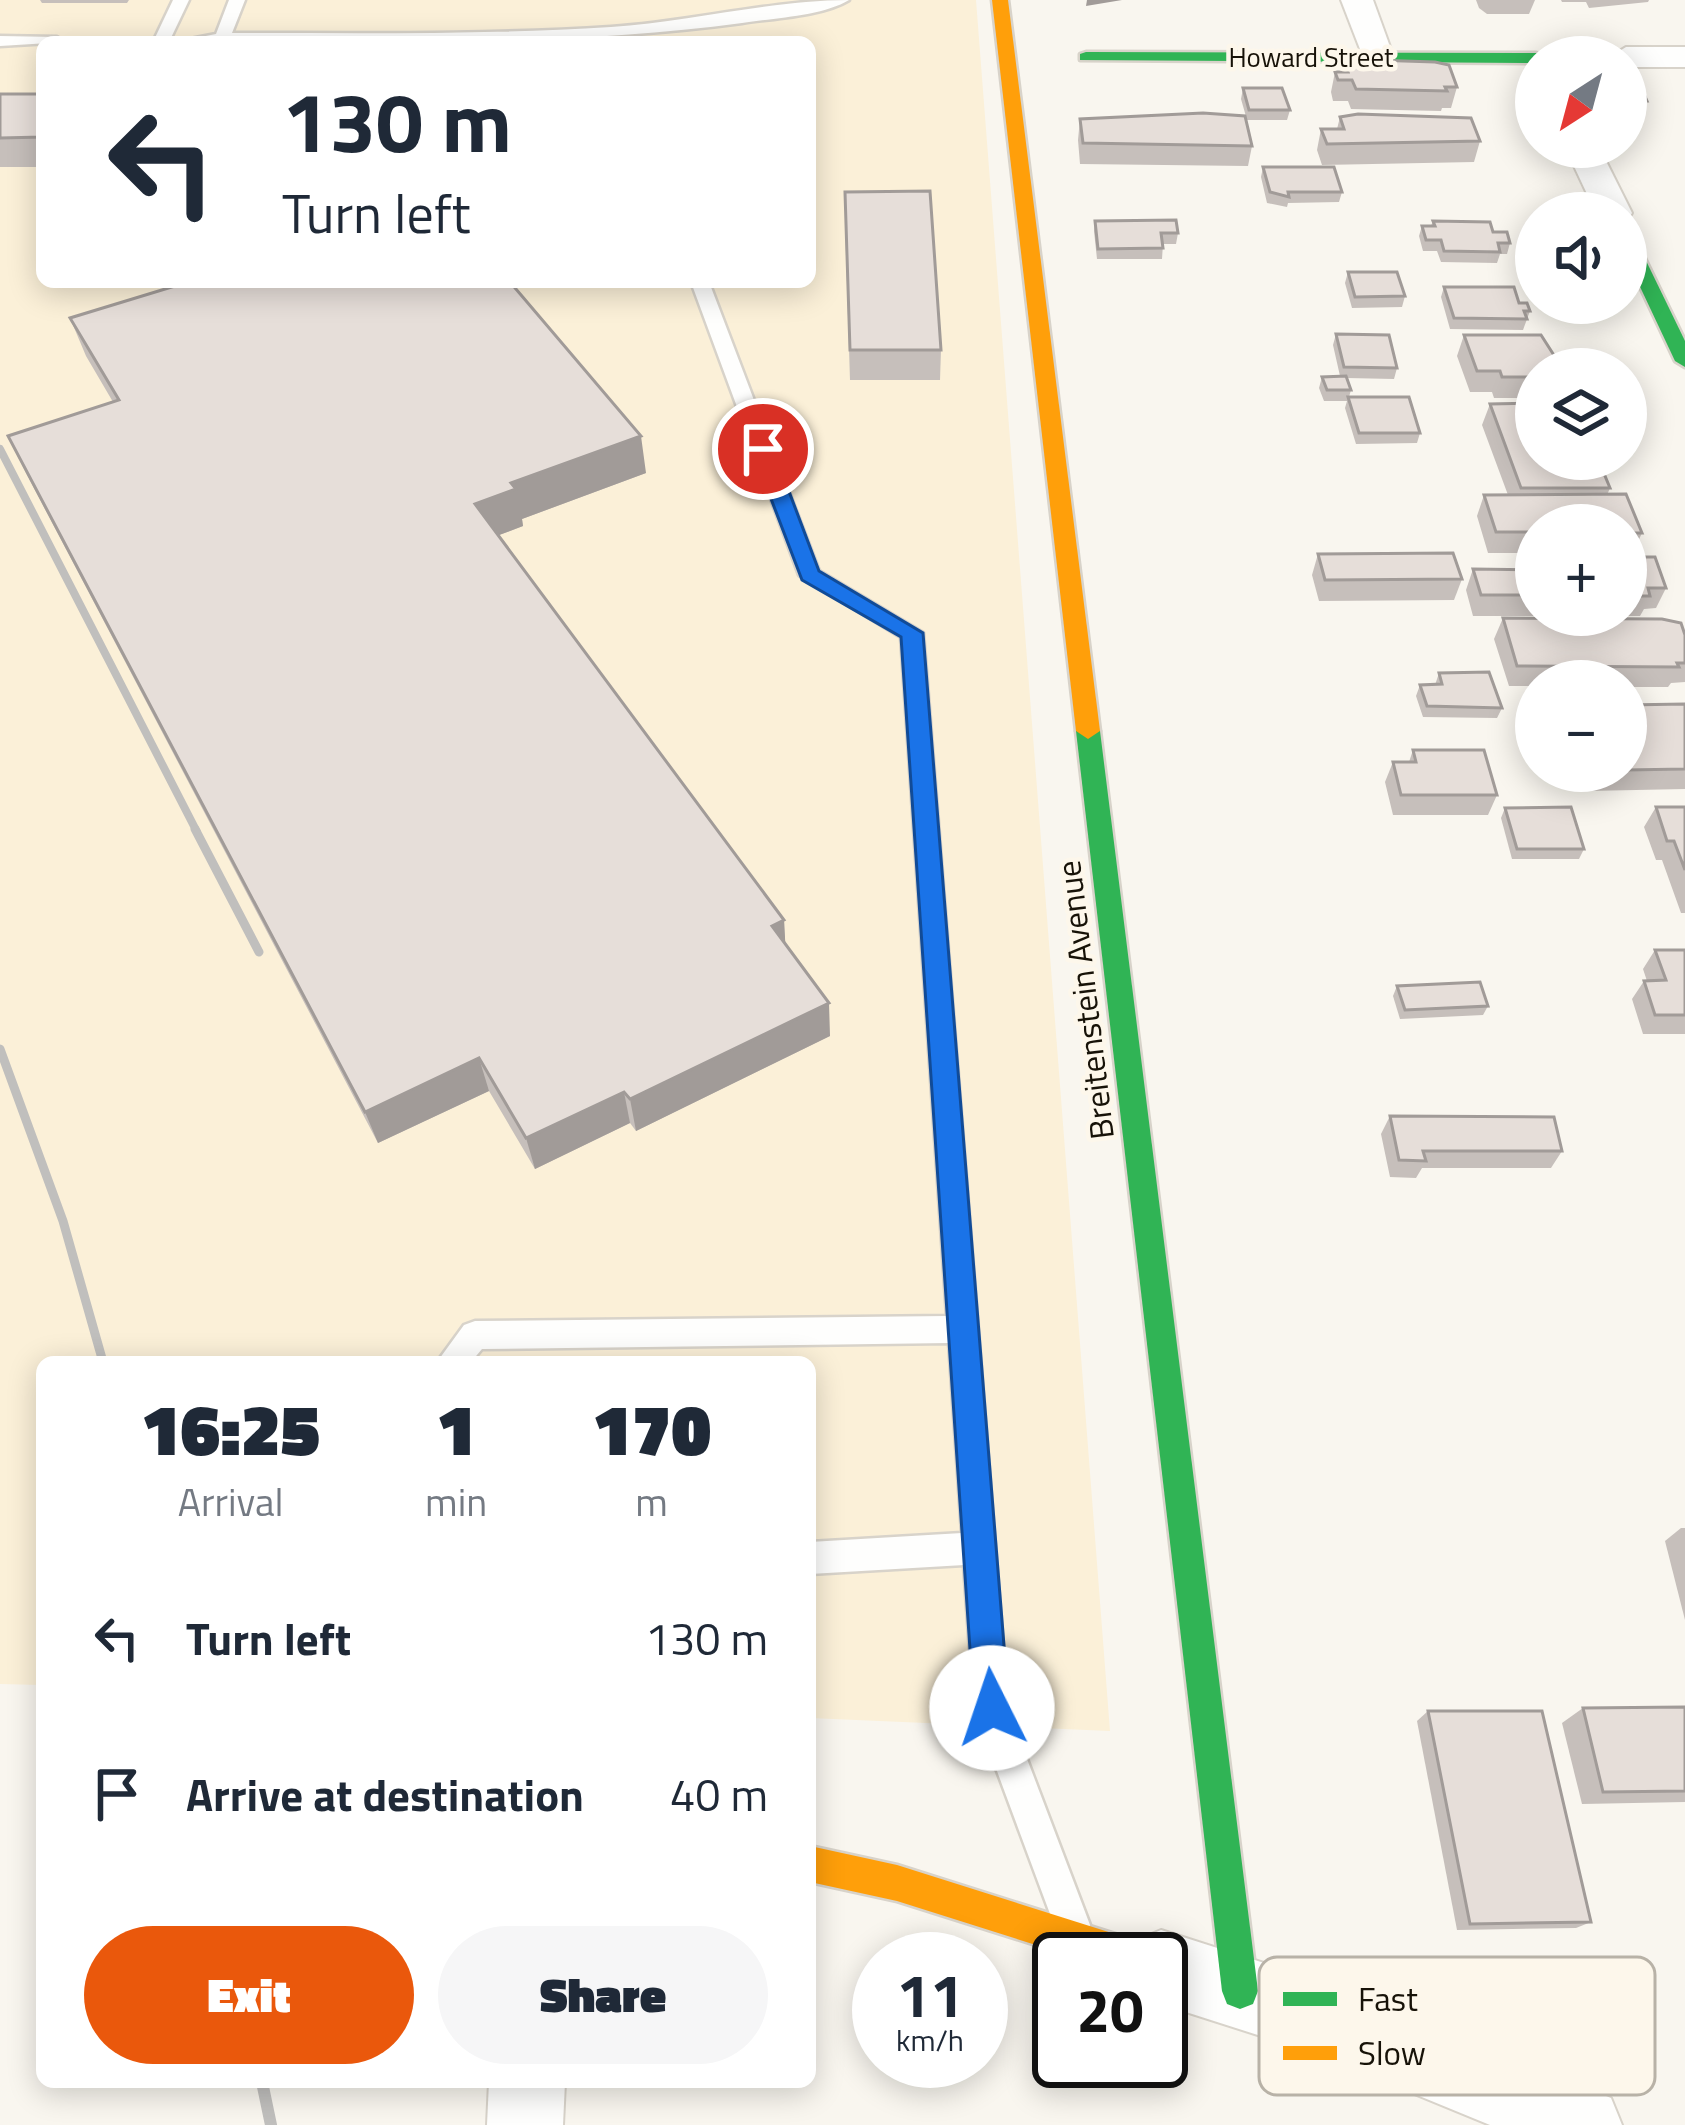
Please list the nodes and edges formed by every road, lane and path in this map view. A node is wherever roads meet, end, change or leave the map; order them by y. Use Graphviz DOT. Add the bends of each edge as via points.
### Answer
graph roads {
  1 [pos="181,0"];
  2 [pos="237,0"];
  3 [pos="841,0"];
  4 [pos="1000,0"];
  5 [pos="1357,0"];
  6 [pos="819,3"];
  7 [pos="164,36"];
  8 [pos="223,36"];
  9 [pos="416,36"];
  10 [pos="0,41"];
  11 [pos="36,42"];
  12 [pos="1377,56"];
  13 [pos="1647,57"];
  14 [pos="1685,57"];
  15 [pos="1086,58"];
  16 [pos="1515,58"];
  17 [pos="1647,282"];
  18 [pos="702,288"];
  19 [pos="1685,361"];
  20 [pos="962,1329"];
  21 [pos="457,1356"];
  22 [pos="979,1548"];
  23 [pos="816,1558"];
  24 [pos="816,1865"];
  25 [pos="1053,1932"];
  26 [pos="1075,1932"];
  27 [pos="1188,1975"];
  28 [pos="1240,1991"];
  29 [pos="1259,1997"];
  30 [pos="527,2088"];
  31 [pos="1510,2095"];
  32 [pos="526,2125"];
  33 [pos="1584,2125"];
  1 -- 7 [label="lane"];
  2 -- 8 [label="lane"];
  3 -- 6 [label="lane"];
  4 -- 28 [label="street, Breitenstein Avenue"];
  5 -- 12 [label="street"];
  6 -- 9 [label="lane" via="753,20 609,34"];
  10 -- 11 [label="lane"];
  12 -- 15 [label="street, Howard Street"];
  12 -- 16 [label="street, Howard Street"];
  13 -- 14 [label="street"];
  17 -- 19 [label="street"];
  18 -- 20 [label="lane" via="810,575 912,633"];
  20 -- 21 [label="lane" via="475,1334"];
  20 -- 22 [label="lane"];
  22 -- 23 [label="lane"];
  22 -- 26 [label="lane" via="992,1708"];
  24 -- 25 [label="street"];
  27 -- 28 [label="street"];
  28 -- 29 [label="street"];
  30 -- 32 [label="street"];
  31 -- 33 [label="street"];
}
